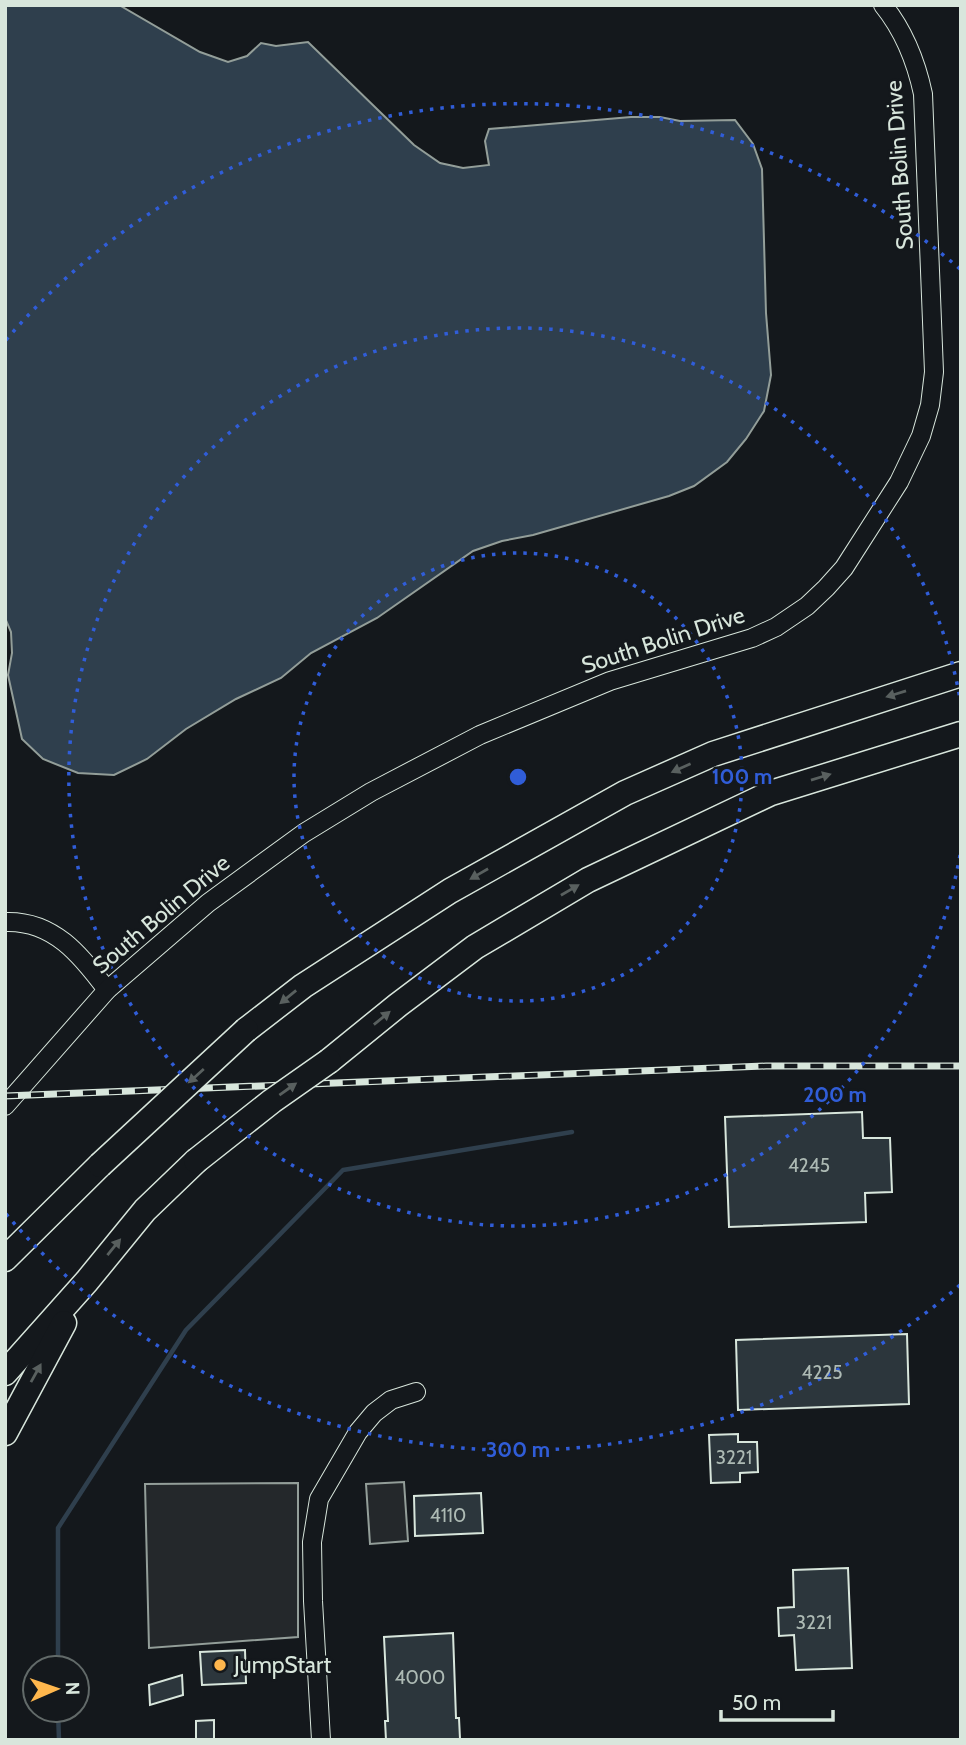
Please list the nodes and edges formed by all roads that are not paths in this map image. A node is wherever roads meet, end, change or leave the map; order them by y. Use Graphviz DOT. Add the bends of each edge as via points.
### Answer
graph roads {
  1 [pos="883,5"];
  2 [pos="961,674"];
  3 [pos="961,734"];
  4 [pos="5,922"];
  5 [pos="107,990"];
  6 [pos="10,1101"];
  7 [pos="31,1235"];
  8 [pos="5,1259"];
  9 [pos="5,1269"];
  10 [pos="87,1281"];
  11 [pos="5,1373"];
  12 [pos="416,1392"];
  13 [pos="5,1433"];
  14 [pos="321,1740"];
  1 -- 5 [label="street, South Bolin Drive" via="898,24 923,94 934,372 921,436 899,482 844,568 807,606 776,627 610,681 480,735 370,792 208,903"];
  2 -- 7 [label="highway, one-way, bridge" via="713,754 625,793 450,891 303,986 246,1030"];
  10 -- 3 [label="highway, one-way, bridge" via="145,1210 196,1161 475,947 588,880 771,793"];
  4 -- 5 [label="street" via="55,934 72,947"];
  5 -- 6 [label="street, South Bolin Drive"];
  7 -- 8 [label="highway"];
  7 -- 9 [label="highway"];
  10 -- 11 [label="highway"];
  13 -- 10 [label="highway, one-way"];
  12 -- 14 [label="street" via="391,1399 374,1413 319,1499 312,1542"];
}
